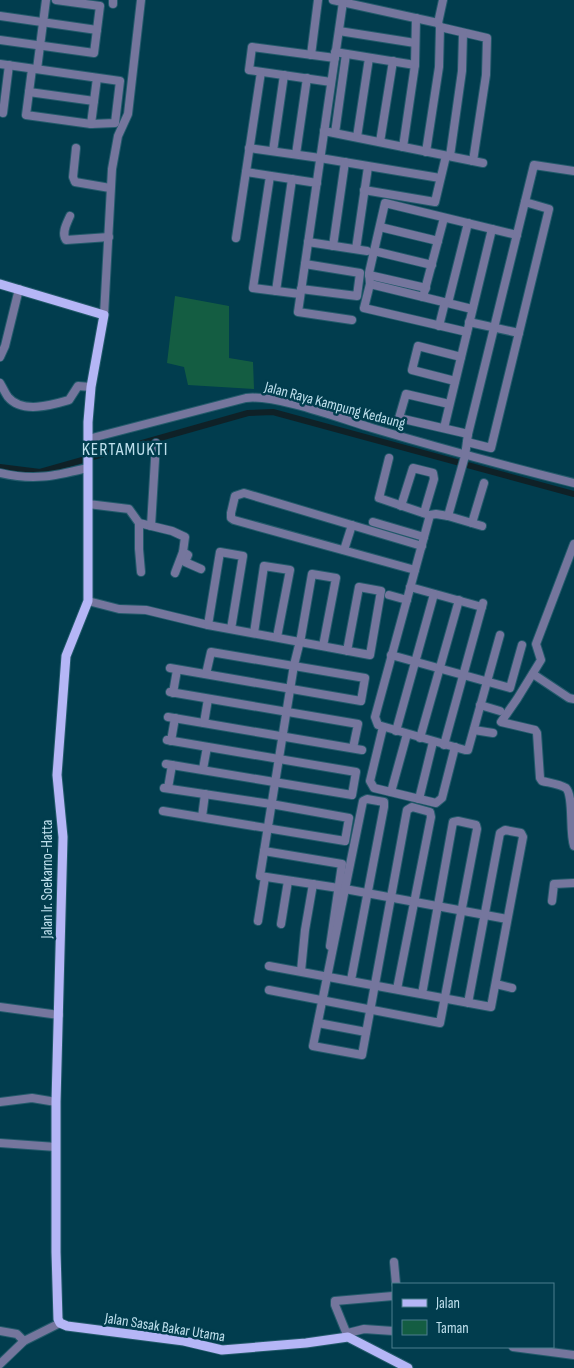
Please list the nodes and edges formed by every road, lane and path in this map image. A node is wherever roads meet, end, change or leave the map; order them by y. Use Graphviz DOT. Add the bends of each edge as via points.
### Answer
graph roads {
  1 [pos="46,0"];
  2 [pos="56,0"];
  3 [pos="141,0"];
  4 [pos="318,0"];
  5 [pos="333,0"];
  6 [pos="443,0"];
  7 [pos="346,2"];
  8 [pos="0,16"];
  9 [pos="416,18"];
  10 [pos="43,22"];
  11 [pos="439,25"];
  12 [pos="97,30"];
  13 [pos="339,31"];
  14 [pos="463,33"];
  15 [pos="0,40"];
  16 [pos="415,43"];
  17 [pos="40,45"];
  18 [pos="346,54"];
  19 [pos="311,55"];
  20 [pos="335,55"];
  21 [pos="369,58"];
  22 [pos="393,61"];
  23 [pos="0,64"];
  24 [pos="9,65"];
  25 [pos="415,65"];
  26 [pos="34,69"];
  27 [pos="261,72"];
  28 [pos="284,75"];
  29 [pos="97,78"];
  30 [pos="307,78"];
  31 [pos="331,82"];
  32 [pos="29,92"];
  33 [pos="94,101"];
  34 [pos="3,113"];
  35 [pos="91,124"];
  36 [pos="324,131"];
  37 [pos="335,133"];
  38 [pos="357,138"];
  39 [pos="380,142"];
  40 [pos="403,147"];
  41 [pos="76,148"];
  42 [pos="249,148"];
  43 [pos="273,151"];
  44 [pos="426,152"];
  45 [pos="296,154"];
  46 [pos="448,156"];
  47 [pos="320,158"];
  48 [pos="473,161"];
  49 [pos="345,162"];
  50 [pos="483,163"];
  51 [pos="368,167"];
  52 [pos="574,171"];
  53 [pos="246,172"];
  54 [pos="270,176"];
  55 [pos="440,178"];
  56 [pos="292,179"];
  57 [pos="316,183"];
  58 [pos="110,188"];
  59 [pos="364,190"];
  60 [pos="525,202"];
  61 [pos="70,216"];
  62 [pos="444,218"];
  63 [pos="468,223"];
  64 [pos="380,227"];
  65 [pos="492,229"];
  66 [pos="517,235"];
  67 [pos="109,237"];
  68 [pos="236,238"];
  69 [pos="438,241"];
  70 [pos="308,242"];
  71 [pos="333,246"];
  72 [pos="356,249"];
  73 [pos="371,251"];
  74 [pos="305,264"];
  75 [pos="432,266"];
  76 [pos="369,275"];
  77 [pos="0,284"];
  78 [pos="370,284"];
  79 [pos="426,288"];
  80 [pos="19,289"];
  81 [pos="276,291"];
  82 [pos="301,292"];
  83 [pos="423,297"];
  84 [pos="446,302"];
  85 [pos="472,309"];
  86 [pos="104,315"];
  87 [pos="352,320"];
  88 [pos="469,322"];
  89 [pos="438,326"];
  90 [pos="494,328"];
  91 [pos="466,332"];
  92 [pos="519,333"];
  93 [pos="0,357"];
  94 [pos="461,357"];
  95 [pos="455,381"];
  96 [pos="0,384"];
  97 [pos="92,387"];
  98 [pos="449,404"];
  99 [pos="444,428"];
  100 [pos="468,434"];
  101 [pos="88,439"];
  102 [pos="467,442"];
  103 [pos="156,443"];
  104 [pos="389,458"];
  105 [pos="88,460"];
  106 [pos="464,460"];
  107 [pos="0,473"];
  108 [pos="484,483"];
  109 [pos="574,483"];
  110 [pos="88,504"];
  111 [pos="401,506"];
  112 [pos="427,514"];
  113 [pos="448,516"];
  114 [pos="373,522"];
  115 [pos="139,523"];
  116 [pos="472,523"];
  117 [pos="352,525"];
  118 [pos="151,526"];
  119 [pos="482,526"];
  120 [pos="424,537"];
  121 [pos="574,544"];
  122 [pos="422,546"];
  123 [pos="344,550"];
  124 [pos="183,552"];
  125 [pos="201,569"];
  126 [pos="415,570"];
  127 [pos="141,572"];
  128 [pos="175,573"];
  129 [pos="410,587"];
  130 [pos="434,594"];
  131 [pos="389,595"];
  132 [pos="407,600"];
  133 [pos="459,600"];
  134 [pos="88,601"];
  135 [pos="208,625"];
  136 [pos="231,629"];
  137 [pos="254,633"];
  138 [pos="500,635"];
  139 [pos="277,637"];
  140 [pos="299,642"];
  141 [pos="522,645"];
  142 [pos="323,646"];
  143 [pos="347,651"];
  144 [pos="391,655"];
  145 [pos="415,662"];
  146 [pos="294,665"];
  147 [pos="439,669"];
  148 [pos="206,674"];
  149 [pos="533,674"];
  150 [pos="462,676"];
  151 [pos="487,682"];
  152 [pos="290,689"];
  153 [pos="208,699"];
  154 [pos="574,699"];
  155 [pos="480,705"];
  156 [pos="500,711"];
  157 [pos="286,713"];
  158 [pos="204,723"];
  159 [pos="382,727"];
  160 [pos="474,730"];
  161 [pos="396,731"];
  162 [pos="493,733"];
  163 [pos="407,734"];
  164 [pos="282,735"];
  165 [pos="420,738"];
  166 [pos="433,742"];
  167 [pos="444,744"];
  168 [pos="207,747"];
  169 [pos="455,747"];
  170 [pos="353,748"];
  171 [pos="362,750"];
  172 [pos="278,759"];
  173 [pos="203,769"];
  174 [pos="275,782"];
  175 [pos="391,792"];
  176 [pos="205,794"];
  177 [pos="418,799"];
  178 [pos="272,804"];
  179 [pos="163,811"];
  180 [pos="202,817"];
  181 [pos="268,828"];
  182 [pos="574,846"];
  183 [pos="264,851"];
  184 [pos="265,877"];
  185 [pos="288,880"];
  186 [pos="574,883"];
  187 [pos="313,884"];
  188 [pos="342,889"];
  189 [pos="368,894"];
  190 [pos="390,898"];
  191 [pos="552,901"];
  192 [pos="415,902"];
  193 [pos="438,906"];
  194 [pos="461,911"];
  195 [pos="484,915"];
  196 [pos="507,919"];
  197 [pos="258,921"];
  198 [pos="281,924"];
  199 [pos="269,966"];
  200 [pos="302,971"];
  201 [pos="327,976"];
  202 [pos="351,980"];
  203 [pos="496,984"];
  204 [pos="374,985"];
  205 [pos="512,988"];
  206 [pos="398,989"];
  207 [pos="269,990"];
  208 [pos="422,994"];
  209 [pos="444,998"];
  210 [pos="322,1000"];
  211 [pos="468,1003"];
  212 [pos="0,1007"];
  213 [pos="370,1009"];
  214 [pos="59,1015"];
  215 [pos="318,1023"];
  216 [pos="366,1032"];
  217 [pos="0,1102"];
  218 [pos="56,1102"];
  219 [pos="0,1143"];
  220 [pos="56,1147"];
  221 [pos="394,1262"];
  222 [pos="396,1283"];
  223 [pos="392,1296"];
  224 [pos="60,1323"];
  225 [pos="0,1331"];
  226 [pos="392,1331"];
  227 [pos="345,1336"];
  228 [pos="24,1341"];
  229 [pos="522,1348"];
  230 [pos="574,1354"];
  231 [pos="0,1364"];
  232 [pos="408,1368"];
  1 -- 10 [label="street"];
  2 -- 12 [label="street" via="100,6"];
  3 -- 58 [label="street" via="128,114 118,136"];
  4 -- 19 [label="street"];
  5 -- 7 [label="street"];
  6 -- 11 [label="street"];
  7 -- 9 [label="street"];
  7 -- 13 [label="street"];
  8 -- 10 [label="street"];
  9 -- 11 [label="street"];
  9 -- 16 [label="street"];
  10 -- 12 [label="street"];
  10 -- 17 [label="street"];
  11 -- 14 [label="street"];
  11 -- 44 [label="street" via="439,67"];
  12 -- 17 [label="street" via="94,53"];
  13 -- 16 [label="street"];
  13 -- 20 [label="street"];
  14 -- 46 [label="street" via="462,71"];
  14 -- 48 [label="street" via="487,38 486,75"];
  15 -- 17 [label="street"];
  16 -- 25 [label="street"];
  17 -- 26 [label="street"];
  18 -- 20 [label="street"];
  18 -- 21 [label="street"];
  18 -- 37 [label="street"];
  19 -- 20 [label="street"];
  19 -- 27 [label="street" via="252,47 249,70"];
  20 -- 31 [label="street"];
  21 -- 22 [label="street"];
  21 -- 38 [label="street"];
  22 -- 25 [label="street"];
  22 -- 39 [label="street"];
  23 -- 24 [label="street"];
  24 -- 26 [label="street"];
  24 -- 34 [label="street"];
  25 -- 40 [label="street"];
  26 -- 29 [label="street"];
  26 -- 32 [label="street"];
  27 -- 28 [label="street"];
  27 -- 42 [label="street"];
  28 -- 30 [label="street"];
  28 -- 43 [label="street"];
  29 -- 33 [label="street"];
  29 -- 35 [label="street" via="120,81 115,123"];
  30 -- 31 [label="street"];
  30 -- 45 [label="street"];
  31 -- 36 [label="street"];
  32 -- 33 [label="street"];
  32 -- 35 [label="street" via="26,115"];
  33 -- 35 [label="street"];
  36 -- 37 [label="street"];
  36 -- 47 [label="street"];
  37 -- 38 [label="street"];
  38 -- 39 [label="street"];
  39 -- 40 [label="street"];
  40 -- 44 [label="street"];
  41 -- 58 [label="street" via="75,182"];
  42 -- 43 [label="street"];
  42 -- 53 [label="street"];
  43 -- 45 [label="street"];
  44 -- 46 [label="street"];
  45 -- 47 [label="street"];
  46 -- 48 [label="street"];
  46 -- 55 [label="street"];
  47 -- 49 [label="street"];
  47 -- 57 [label="street"];
  48 -- 50 [label="street"];
  49 -- 51 [label="street"];
  49 -- 71 [label="street"];
  51 -- 55 [label="street"];
  51 -- 59 [label="street"];
  52 -- 60 [label="street" via="534,165"];
  53 -- 54 [label="street"];
  53 -- 68 [label="street"];
  54 -- 56 [label="street"];
  54 -- 81 [label="street" via="253,288"];
  55 -- 59 [label="street" via="435,202"];
  56 -- 57 [label="street"];
  56 -- 81 [label="street"];
  57 -- 70 [label="street"];
  58 -- 67 [label="street"];
  59 -- 72 [label="street"];
  60 -- 66 [label="street"];
  60 -- 92 [label="street" via="549,209"];
  61 -- 67 [label="street" via="64,232 66,240"];
  62 -- 63 [label="street"];
  62 -- 64 [label="street" via="385,204"];
  62 -- 69 [label="street"];
  63 -- 65 [label="street"];
  63 -- 84 [label="street"];
  64 -- 69 [label="street"];
  64 -- 73 [label="street"];
  65 -- 66 [label="street"];
  65 -- 85 [label="street"];
  66 -- 90 [label="street"];
  67 -- 86 [label="street"];
  69 -- 75 [label="street"];
  70 -- 71 [label="street"];
  70 -- 74 [label="street"];
  71 -- 72 [label="street"];
  72 -- 73 [label="street"];
  73 -- 75 [label="street"];
  73 -- 76 [label="street"];
  74 -- 82 [label="street"];
  74 -- 82 [label="street" via="360,273 357,296"];
  75 -- 79 [label="street"];
  76 -- 78 [label="street"];
  76 -- 79 [label="street"];
  77 -- 80 [label="main road"];
  78 -- 83 [label="street"];
  78 -- 89 [label="street" via="364,308"];
  79 -- 83 [label="street"];
  80 -- 86 [label="main road"];
  80 -- 93 [label="street"];
  81 -- 82 [label="street"];
  82 -- 87 [label="street" via="298,312"];
  83 -- 84 [label="street"];
  84 -- 85 [label="street"];
  84 -- 89 [label="street"];
  85 -- 88 [label="street"];
  86 -- 97 [label="main road, Jalan Ir. Soekarno-Hatta"];
  88 -- 90 [label="street"];
  88 -- 91 [label="street"];
  89 -- 91 [label="street"];
  90 -- 92 [label="street"];
  90 -- 100 [label="street"];
  91 -- 94 [label="street"];
  92 -- 102 [label="street" via="491,448"];
  94 -- 95 [label="street"];
  94 -- 95 [label="street" via="418,346 412,370"];
  95 -- 98 [label="street"];
  96 -- 97 [label="street" via="9,398 29,407 69,400 78,386"];
  97 -- 101 [label="main road, Jalan Ir. Soekarno-Hatta"];
  98 -- 99 [label="street"];
  98 -- 99 [label="street" via="406,394 399,418"];
  99 -- 100 [label="street"];
  100 -- 102 [label="street"];
  101 -- 105 [label="main road, Jalan Ir. Soekarno-Hatta"];
  101 -- 106 [label="street, Jalan Raya Kampung Kedaung" via="246,398 258,398 293,405"];
  102 -- 106 [label="street"];
  103 -- 118 [label="street"];
  104 -- 111 [label="street" via="379,498"];
  105 -- 107 [label="street" via="50,477"];
  105 -- 110 [label="main road, Jalan Ir. Soekarno-Hatta"];
  106 -- 109 [label="street, Jalan Raya Kampung Kedaung"];
  106 -- 113 [label="street"];
  108 -- 116 [label="street"];
  110 -- 115 [label="street" via="129,509"];
  110 -- 134 [label="main road, Jalan Ir. Soekarno-Hatta"];
  111 -- 112 [label="street"];
  111 -- 112 [label="street" via="411,470 416,468 433,473"];
  112 -- 113 [label="street"];
  112 -- 120 [label="street"];
  113 -- 116 [label="street"];
  114 -- 120 [label="street"];
  115 -- 118 [label="street"];
  115 -- 127 [label="street"];
  116 -- 119 [label="street"];
  117 -- 122 [label="street"];
  117 -- 123 [label="street"];
  117 -- 123 [label="street" via="244,493 235,496 231,513 234,520"];
  118 -- 124 [label="street" via="185,537"];
  120 -- 122 [label="street"];
  121 -- 149 [label="street" via="536,644 541,658"];
  122 -- 126 [label="street"];
  123 -- 126 [label="street"];
  124 -- 125 [label="street" via="188,555 185,562"];
  124 -- 128 [label="street"];
  126 -- 129 [label="street"];
  129 -- 130 [label="street"];
  129 -- 132 [label="street"];
  130 -- 133 [label="street"];
  130 -- 145 [label="street"];
  131 -- 132 [label="street"];
  132 -- 144 [label="street"];
  133 -- 147 [label="street"];
  133 -- 150 [label="street" via="483,605"];
  134 -- 135 [label="street" via="119,609 146,610"];
  134 -- 214 [label="main road, Jalan Ir. Soekarno-Hatta" via="66,656 60,718 57,786 63,837"];
  135 -- 136 [label="street"];
  135 -- 136 [label="street" via="220,552 243,556"];
  136 -- 137 [label="street"];
  137 -- 139 [label="street"];
  137 -- 139 [label="street" via="264,566 290,570"];
  138 -- 151 [label="street"];
  139 -- 140 [label="street"];
  140 -- 142 [label="street"];
  140 -- 142 [label="street" via="312,574 336,578"];
  140 -- 146 [label="street"];
  141 -- 151 [label="street" via="510,688"];
  142 -- 143 [label="street"];
  143 -- 143 [label="street" via="358,587 381,591 370,655"];
  144 -- 145 [label="street"];
  144 -- 159 [label="street" via="375,717"];
  145 -- 147 [label="street"];
  145 -- 161 [label="street"];
  146 -- 148 [label="street" via="211,652"];
  146 -- 152 [label="street"];
  146 -- 152 [label="street" via="366,678 361,701"];
  147 -- 150 [label="street"];
  147 -- 165 [label="street"];
  148 -- 152 [label="street"];
  148 -- 153 [label="street" via="174,669 171,693"];
  149 -- 154 [label="street"];
  149 -- 182 [label="street" via="500,722 537,733 540,778 566,788 573,797"];
  150 -- 151 [label="street"];
  150 -- 167 [label="street"];
  151 -- 155 [label="street"];
  152 -- 157 [label="street"];
  153 -- 157 [label="street"];
  153 -- 158 [label="street"];
  155 -- 156 [label="street"];
  155 -- 160 [label="street"];
  157 -- 164 [label="street"];
  157 -- 170 [label="street" via="358,724"];
  158 -- 164 [label="street"];
  158 -- 168 [label="street" via="172,717 169,741"];
  159 -- 161 [label="street"];
  159 -- 175 [label="street" via="370,781 374,788"];
  160 -- 162 [label="street"];
  160 -- 169 [label="street" via="468,750"];
  161 -- 163 [label="street"];
  163 -- 165 [label="street"];
  163 -- 175 [label="street"];
  164 -- 170 [label="street"];
  164 -- 172 [label="street"];
  165 -- 166 [label="street"];
  166 -- 167 [label="street"];
  166 -- 177 [label="street"];
  167 -- 169 [label="street"];
  168 -- 172 [label="street"];
  168 -- 173 [label="street"];
  169 -- 177 [label="street" via="442,798 436,803"];
  170 -- 171 [label="street"];
  172 -- 174 [label="street"];
  172 -- 174 [label="street" via="356,772 352,795"];
  173 -- 174 [label="street"];
  173 -- 176 [label="street" via="169,764 166,788"];
  174 -- 178 [label="street"];
  175 -- 177 [label="street"];
  176 -- 178 [label="street"];
  176 -- 180 [label="street"];
  178 -- 181 [label="street"];
  178 -- 181 [label="street" via="350,818 345,841"];
  179 -- 180 [label="street"];
  180 -- 181 [label="street"];
  181 -- 183 [label="street"];
  183 -- 184 [label="street" via="260,876"];
  183 -- 188 [label="street" via="342,864"];
  184 -- 185 [label="street"];
  184 -- 197 [label="street"];
  185 -- 187 [label="street"];
  185 -- 198 [label="street"];
  186 -- 191 [label="street" via="554,884"];
  187 -- 188 [label="street"];
  187 -- 200 [label="street"];
  188 -- 189 [label="street"];
  188 -- 189 [label="street" via="364,801 384,802"];
  188 -- 201 [label="street"];
  189 -- 190 [label="street"];
  189 -- 202 [label="street"];
  190 -- 192 [label="street"];
  190 -- 192 [label="street" via="407,810 412,807 430,812 432,817"];
  190 -- 204 [label="street"];
  192 -- 193 [label="street"];
  192 -- 206 [label="street"];
  193 -- 194 [label="street"];
  193 -- 194 [label="street" via="453,822 458,821 477,826"];
  193 -- 208 [label="street"];
  194 -- 195 [label="street"];
  194 -- 209 [label="street"];
  195 -- 196 [label="street"];
  195 -- 196 [label="street" via="500,833 505,830 521,833 523,837"];
  195 -- 211 [label="street"];
  196 -- 203 [label="street"];
  199 -- 200 [label="street"];
  200 -- 201 [label="street"];
  201 -- 202 [label="street"];
  201 -- 210 [label="street"];
  202 -- 204 [label="street"];
  203 -- 205 [label="street"];
  203 -- 211 [label="street" via="491,1007"];
  204 -- 206 [label="street"];
  204 -- 213 [label="street"];
  206 -- 208 [label="street"];
  207 -- 210 [label="street"];
  208 -- 209 [label="street"];
  209 -- 211 [label="street"];
  209 -- 213 [label="street" via="440,1023"];
  210 -- 213 [label="street"];
  210 -- 215 [label="street"];
  212 -- 214 [label="street"];
  213 -- 216 [label="street"];
  214 -- 218 [label="main road, Jalan Ir. Soekarno-Hatta"];
  215 -- 216 [label="street"];
  215 -- 216 [label="street" via="313,1046 362,1055"];
  217 -- 218 [label="street" via="32,1098"];
  218 -- 220 [label="main road, Jalan Ir. Soekarno-Hatta"];
  219 -- 220 [label="street"];
  220 -- 224 [label="main road, Jalan Ir. Soekarno-Hatta" via="57,1314"];
  221 -- 222 [label="street"];
  223 -- 227 [label="street" via="335,1301"];
  224 -- 227 [label="main road, Jalan Sasak Bakar Utama" via="184,1341 222,1350 297,1344"];
  224 -- 228 [label="street"];
  225 -- 228 [label="street" via="17,1334"];
  226 -- 227 [label="street" via="364,1329"];
  227 -- 232 [label="main road"];
  228 -- 231 [label="street"];
  229 -- 230 [label="street"];
}
